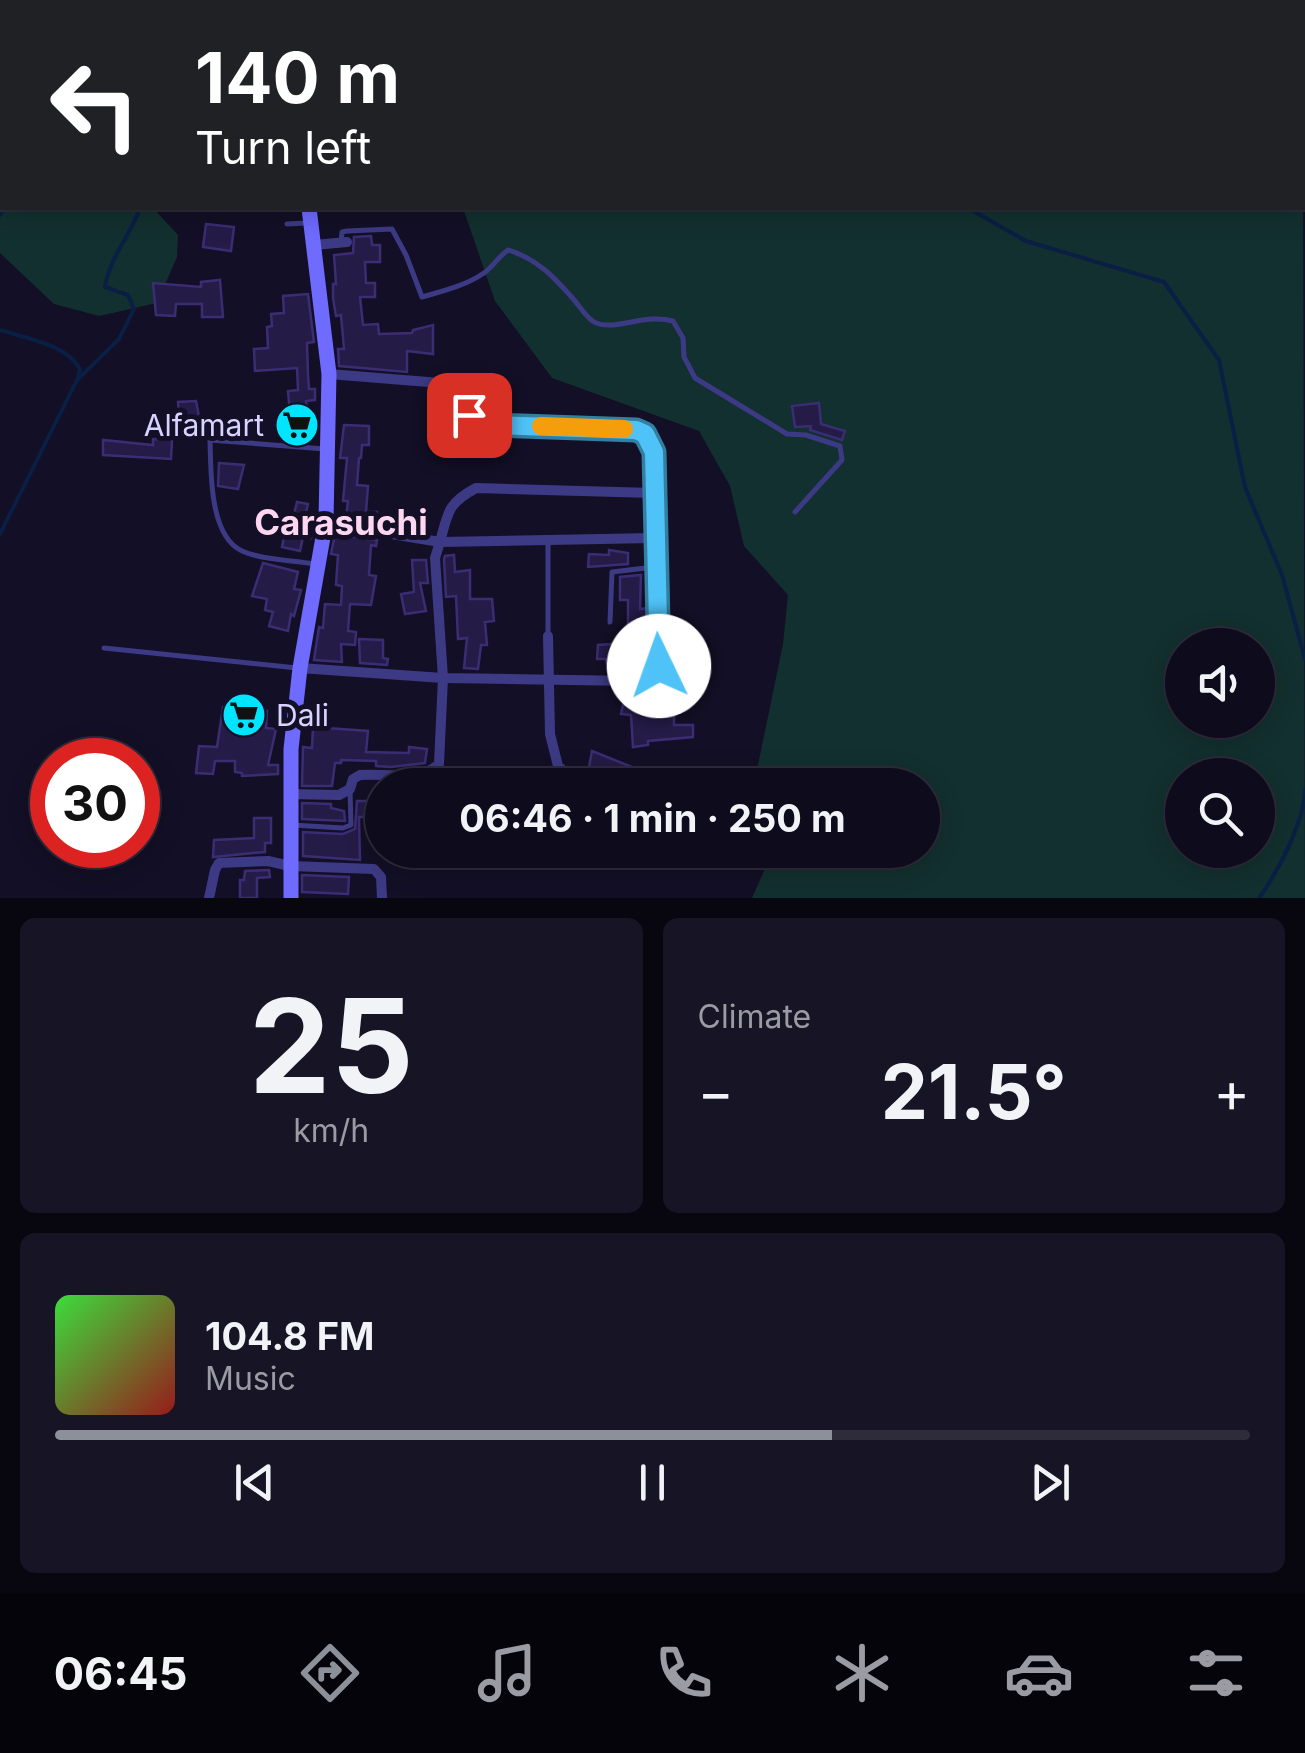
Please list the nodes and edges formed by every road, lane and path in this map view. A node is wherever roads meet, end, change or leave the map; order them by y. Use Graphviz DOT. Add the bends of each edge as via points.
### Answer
graph roads {
  1 [pos="309,215"];
  2 [pos="286,224"];
  3 [pos="344,242"];
  4 [pos="314,245"];
  5 [pos="329,374"];
  6 [pos="328,449"];
  7 [pos="654,493"];
  8 [pos="795,512"];
  9 [pos="325,523"];
  10 [pos="654,538"];
  11 [pos="548,540"];
  12 [pos="440,542"];
  13 [pos="318,564"];
  14 [pos="654,567"];
  15 [pos="610,622"];
  16 [pos="548,636"];
  17 [pos="104,648"];
  18 [pos="300,668"];
  19 [pos="443,678"];
  20 [pos="551,680"];
  21 [pos="560,768"];
  22 [pos="350,789"];
  23 [pos="288,794"];
  24 [pos="289,825"];
  25 [pos="290,866"];
  26 [pos="209,898"];
  27 [pos="291,898"];
  28 [pos="382,898"];
  1 -- 2 [label="lane"];
  1 -- 4 [label="street"];
  3 -- 4 [label="street"];
  3 -- 8 [label="lane" via="342,232 348,230 392,229 422,297 488,271 508,250 548,270 593,322 673,321 695,378 787,434 840,446 842,460"];
  4 -- 5 [label="street"];
  5 -- 6 [label="street"];
  5 -- 7 [label="street" via="453,384 464,392 473,421 490,425 636,430 654,452"];
  6 -- 9 [label="street"];
  6 -- 13 [label="lane" via="210,440 213,502 226,539 250,554"];
  7 -- 10 [label="street"];
  7 -- 12 [label="street" via="476,488 449,508"];
  9 -- 12 [label="street"];
  9 -- 13 [label="street"];
  10 -- 11 [label="street"];
  10 -- 14 [label="street"];
  11 -- 12 [label="street"];
  11 -- 16 [label="lane"];
  12 -- 19 [label="street" via="434,558"];
  13 -- 18 [label="street"];
  14 -- 15 [label="lane" via="612,572"];
  14 -- 20 [label="street" via="656,676"];
  16 -- 20 [label="street"];
  17 -- 18 [label="lane"];
  18 -- 19 [label="street"];
  18 -- 23 [label="street"];
  19 -- 20 [label="street"];
  19 -- 22 [label="street" via="438,764 409,775 360,775"];
  20 -- 21 [label="street" via="550,734"];
  22 -- 23 [label="street" via="339,795"];
  22 -- 24 [label="lane" via="350,825"];
  23 -- 24 [label="street"];
  24 -- 25 [label="street"];
  25 -- 26 [label="street" via="219,863"];
  25 -- 27 [label="street"];
  25 -- 28 [label="street" via="374,869"];
}
